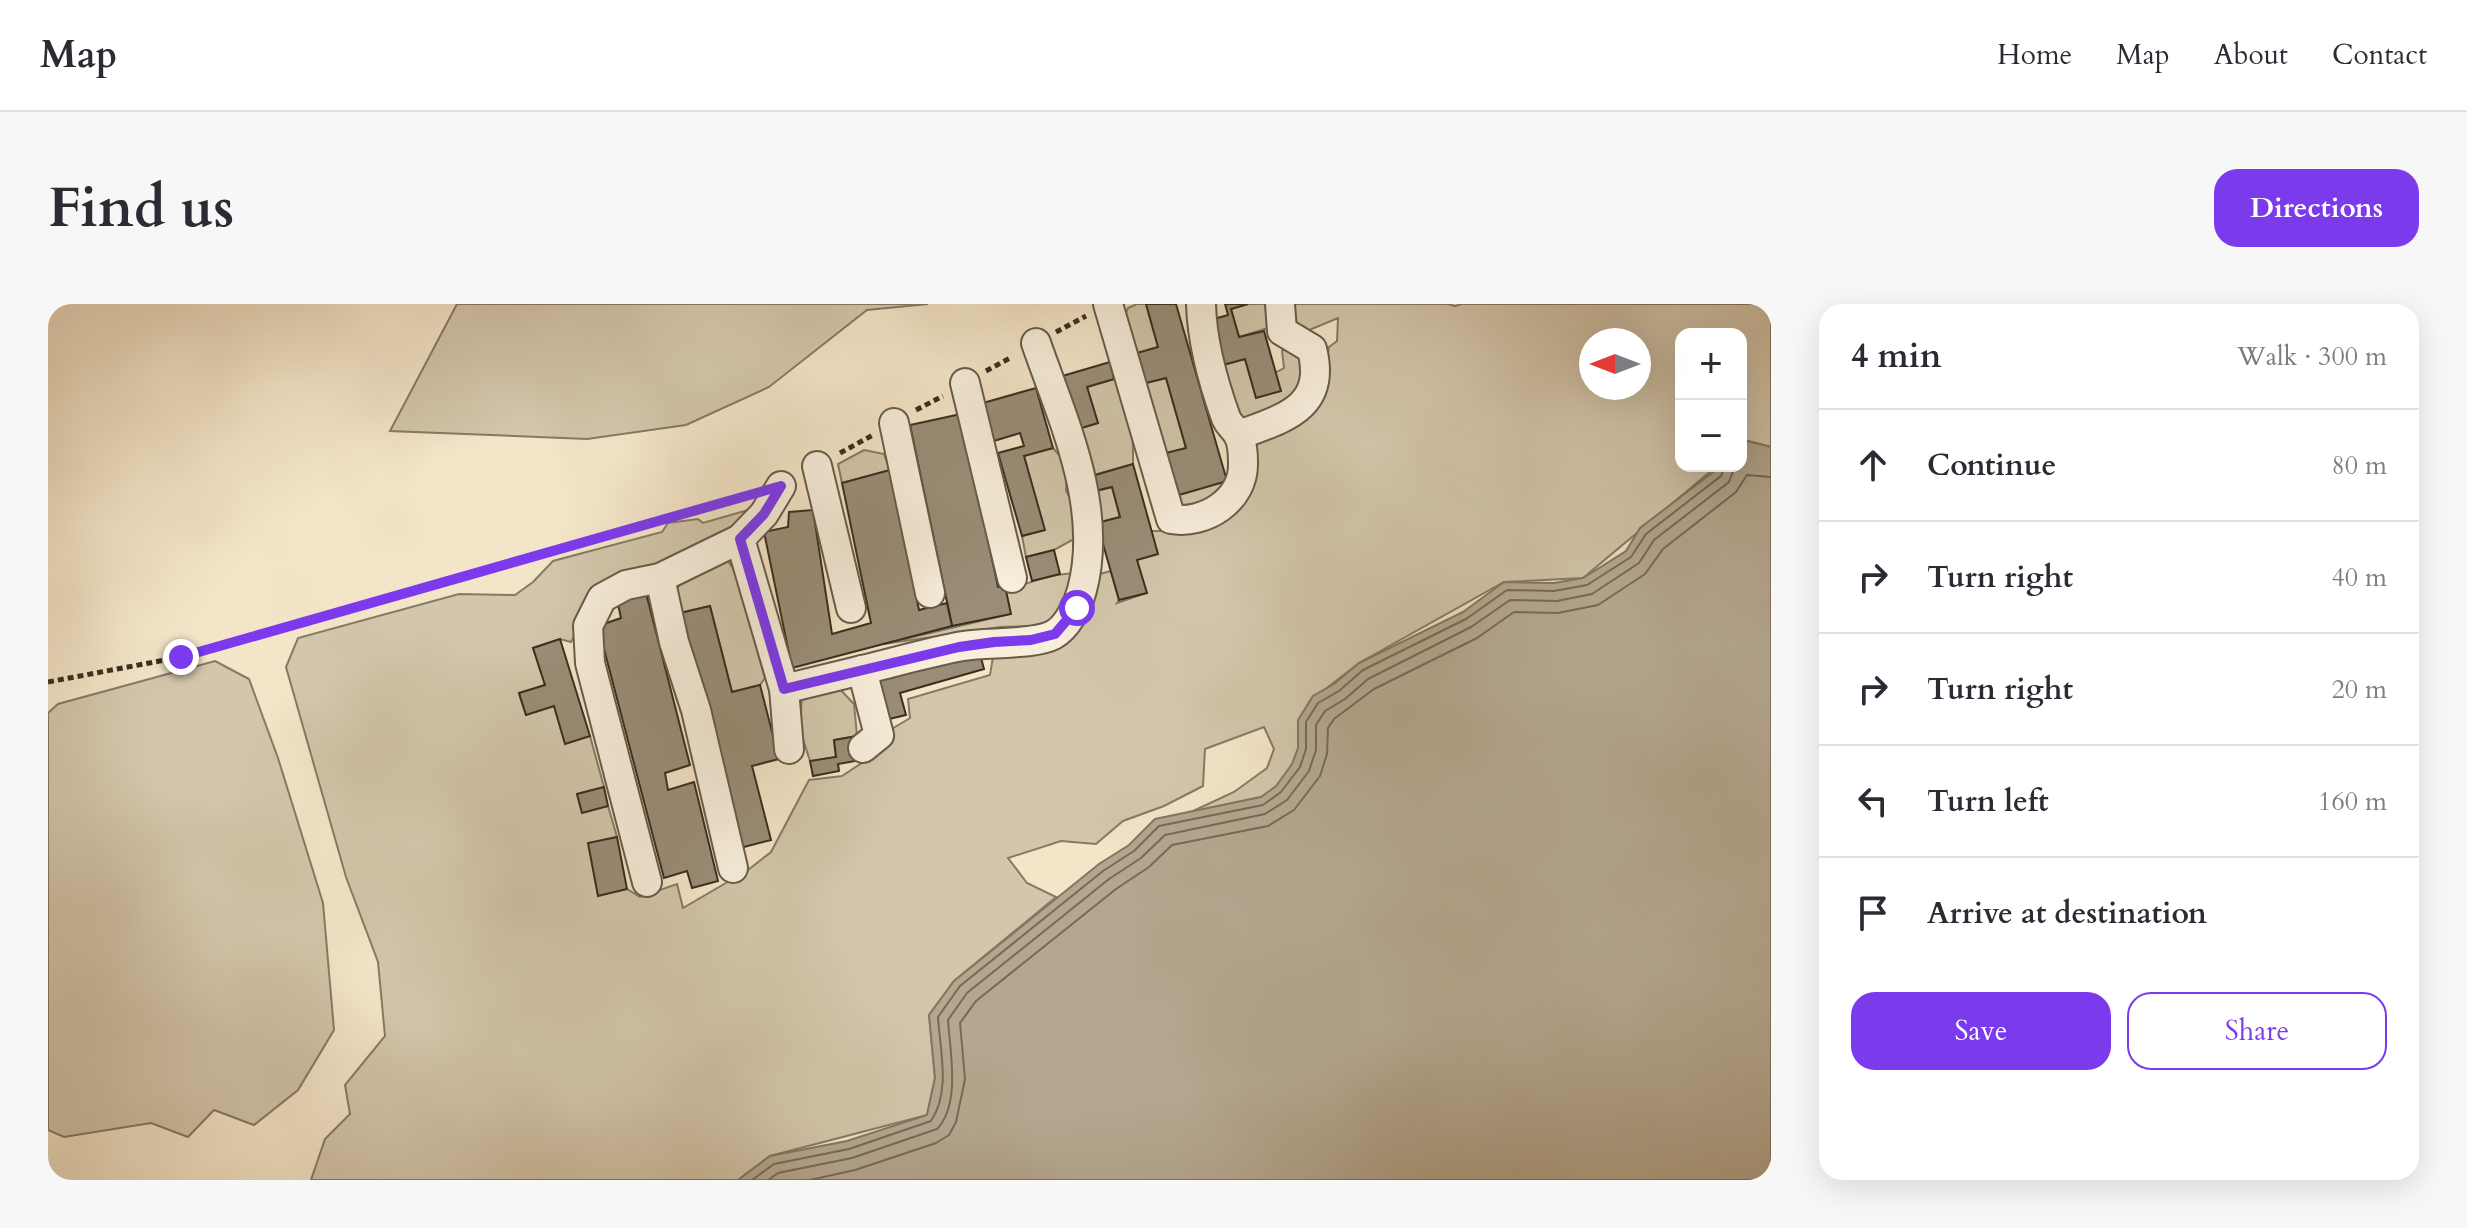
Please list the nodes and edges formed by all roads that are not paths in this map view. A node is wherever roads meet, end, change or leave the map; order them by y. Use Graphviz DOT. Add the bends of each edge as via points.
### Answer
graph roads {
  1 [pos="1201,304"];
  2 [pos="1098,309"];
  3 [pos="1279,325"];
  4 [pos="1036,343"];
  5 [pos="965,383"];
  6 [pos="894,423"];
  7 [pos="1239,435"];
  8 [pos="817,466"];
  9 [pos="781,486"];
  10 [pos="740,539"];
  11 [pos="660,578"];
  12 [pos="1012,578"];
  13 [pos="930,593"];
  14 [pos="851,608"];
  15 [pos="862,670"];
  16 [pos="784,689"];
  17 [pos="863,748"];
  18 [pos="789,749"];
  19 [pos="733,868"];
  20 [pos="647,882"];
  1 -- 7 [label="lane" via="1213,376 1228,423"];
  2 -- 7 [label="lane" via="1171,519 1186,522 1215,511 1235,493 1243,465"];
  3 -- 7 [label="lane" via="1312,349 1317,369 1311,393 1298,409"];
  4 -- 15 [label="lane" via="1077,462 1090,534 1077,608 1055,634 959,647"];
  5 -- 12 [label="lane"];
  6 -- 13 [label="lane"];
  8 -- 14 [label="lane"];
  9 -- 10 [label="lane"];
  10 -- 11 [label="lane"];
  10 -- 16 [label="lane"];
  11 -- 19 [label="lane"];
  11 -- 20 [label="lane" via="626,585 602,598 588,626 590,663"];
  15 -- 16 [label="lane"];
  15 -- 17 [label="lane" via="879,735"];
  16 -- 18 [label="lane"];
}
